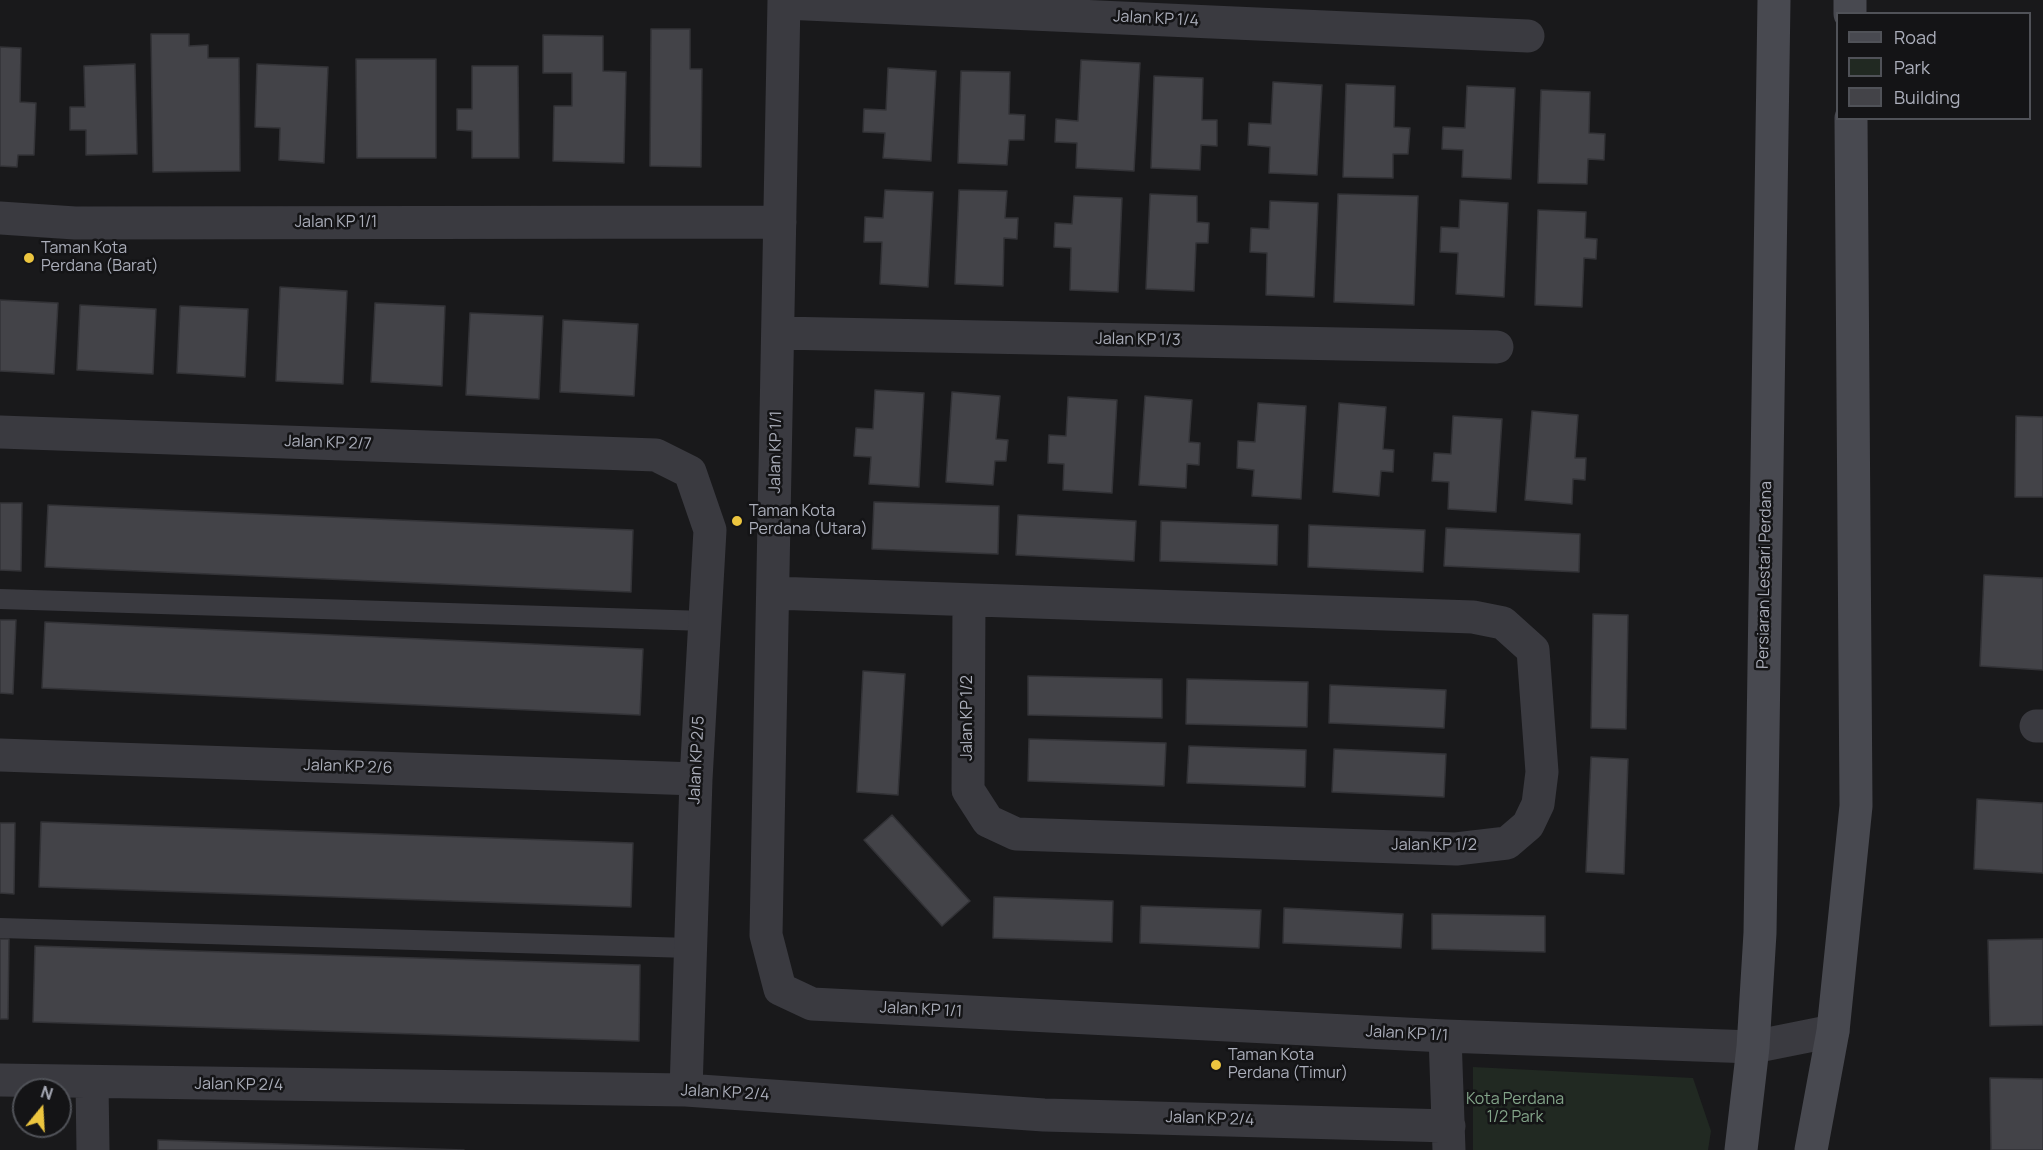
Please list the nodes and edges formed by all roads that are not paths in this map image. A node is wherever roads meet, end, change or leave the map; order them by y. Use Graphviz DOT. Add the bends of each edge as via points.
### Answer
graph roads {
  1 [pos="1774,0"];
  2 [pos="784,1"];
  3 [pos="1527,36"];
  4 [pos="1851,120"];
  5 [pos="0,219"];
  6 [pos="780,222"];
  7 [pos="778,333"];
  8 [pos="1497,347"];
  9 [pos="0,432"];
  10 [pos="656,455"];
  11 [pos="773,593"];
  12 [pos="0,599"];
  13 [pos="969,601"];
  14 [pos="705,621"];
  15 [pos="0,755"];
  16 [pos="696,779"];
  17 [pos="0,928"];
  18 [pos="690,948"];
  19 [pos="1833,1031"];
  20 [pos="1445,1036"];
  21 [pos="1753,1047"];
  22 [pos="0,1080"];
  23 [pos="92,1083"];
  24 [pos="686,1090"];
  25 [pos="1449,1138"];
  26 [pos="93,1150"];
  27 [pos="1741,1150"];
  28 [pos="1811,1150"];
  1 -- 21 [label="main road, Persiaran Lestari Perdana" via="1760,933"];
  2 -- 3 [label="street, Jalan KP 1/4"];
  2 -- 6 [label="street, Jalan KP 1/1"];
  4 -- 19 [label="main road" via="1856,806"];
  5 -- 6 [label="street, Jalan KP 1/1" via="75,223"];
  6 -- 7 [label="street, Jalan KP 1/1"];
  7 -- 8 [label="street, Jalan KP 1/3"];
  7 -- 11 [label="street, Jalan KP 1/1"];
  9 -- 10 [label="street, Jalan KP 2/7"];
  10 -- 14 [label="street, Jalan KP 2/5" via="690,472 710,530"];
  11 -- 13 [label="street, Jalan KP 1/2"];
  11 -- 20 [label="street, Jalan KP 1/1" via="766,935 780,988 812,1004"];
  12 -- 14 [label="lane"];
  13 -- 13 [label="street, Jalan KP 1/2" via="968,790 988,821 1016,834 1456,849 1507,843 1528,825 1538,804 1542,772 1533,650 1503,623 1473,617"];
  14 -- 16 [label="street, Jalan KP 2/5"];
  15 -- 16 [label="street, Jalan KP 2/6"];
  16 -- 18 [label="street, Jalan KP 2/5"];
  17 -- 18 [label="lane"];
  18 -- 24 [label="street, Jalan KP 2/5"];
  19 -- 21 [label="street, Jalan KP 1/1"];
  19 -- 28 [label="main road"];
  20 -- 21 [label="street, Jalan KP 1/1"];
  20 -- 25 [label="street"];
  21 -- 27 [label="main road, Persiaran Lestari Perdana"];
  22 -- 23 [label="street, Jalan KP 2/4"];
  23 -- 24 [label="street, Jalan KP 2/4"];
  23 -- 26 [label="street"];
  24 -- 25 [label="street, Jalan KP 2/4"];
}
